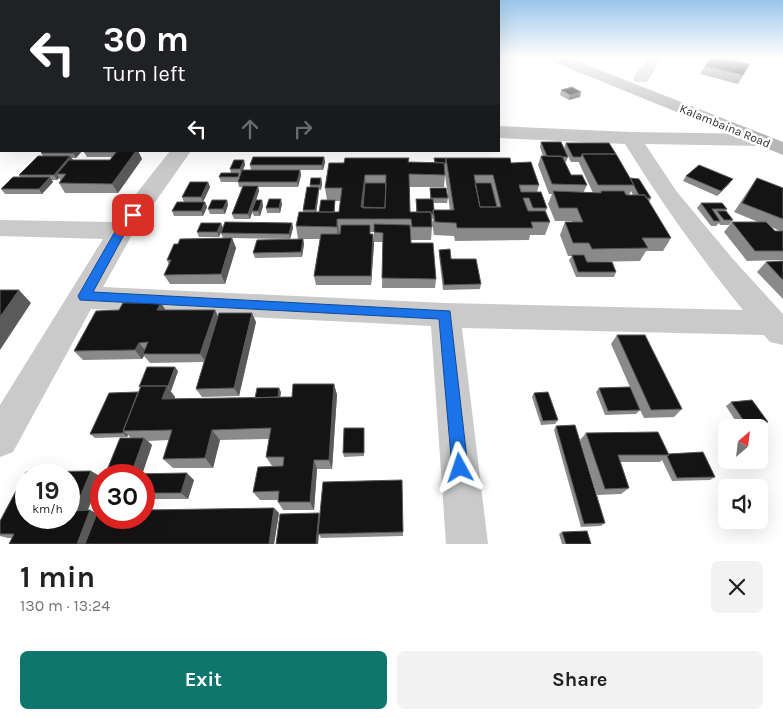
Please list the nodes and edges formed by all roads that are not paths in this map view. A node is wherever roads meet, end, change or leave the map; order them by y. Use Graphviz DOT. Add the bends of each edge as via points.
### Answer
graph roads {
  1 [pos="619,83"];
  2 [pos="656,83"];
  3 [pos="756,120"];
  4 [pos="500,132"];
  5 [pos="631,138"];
  6 [pos="761,140"];
  7 [pos="783,149"];
  8 [pos="180,152"];
  9 [pos="0,228"];
  10 [pos="121,231"];
  11 [pos="84,296"];
  12 [pos="445,315"];
  13 [pos="778,329"];
  14 [pos="0,439"];
  15 [pos="467,544"];
  1 -- 6 [label="main road, Kalambaina Road"];
  2 -- 3 [label="main road, Kalambaina Road"];
  4 -- 5 [label="street"];
  5 -- 6 [label="street"];
  5 -- 13 [label="street" via="681,212"];
  6 -- 7 [label="main road, Kalambaina Road"];
  8 -- 10 [label="street"];
  9 -- 10 [label="street"];
  10 -- 11 [label="street"];
  11 -- 12 [label="street"];
  11 -- 14 [label="street"];
  12 -- 13 [label="street"];
  12 -- 15 [label="street"];
}
